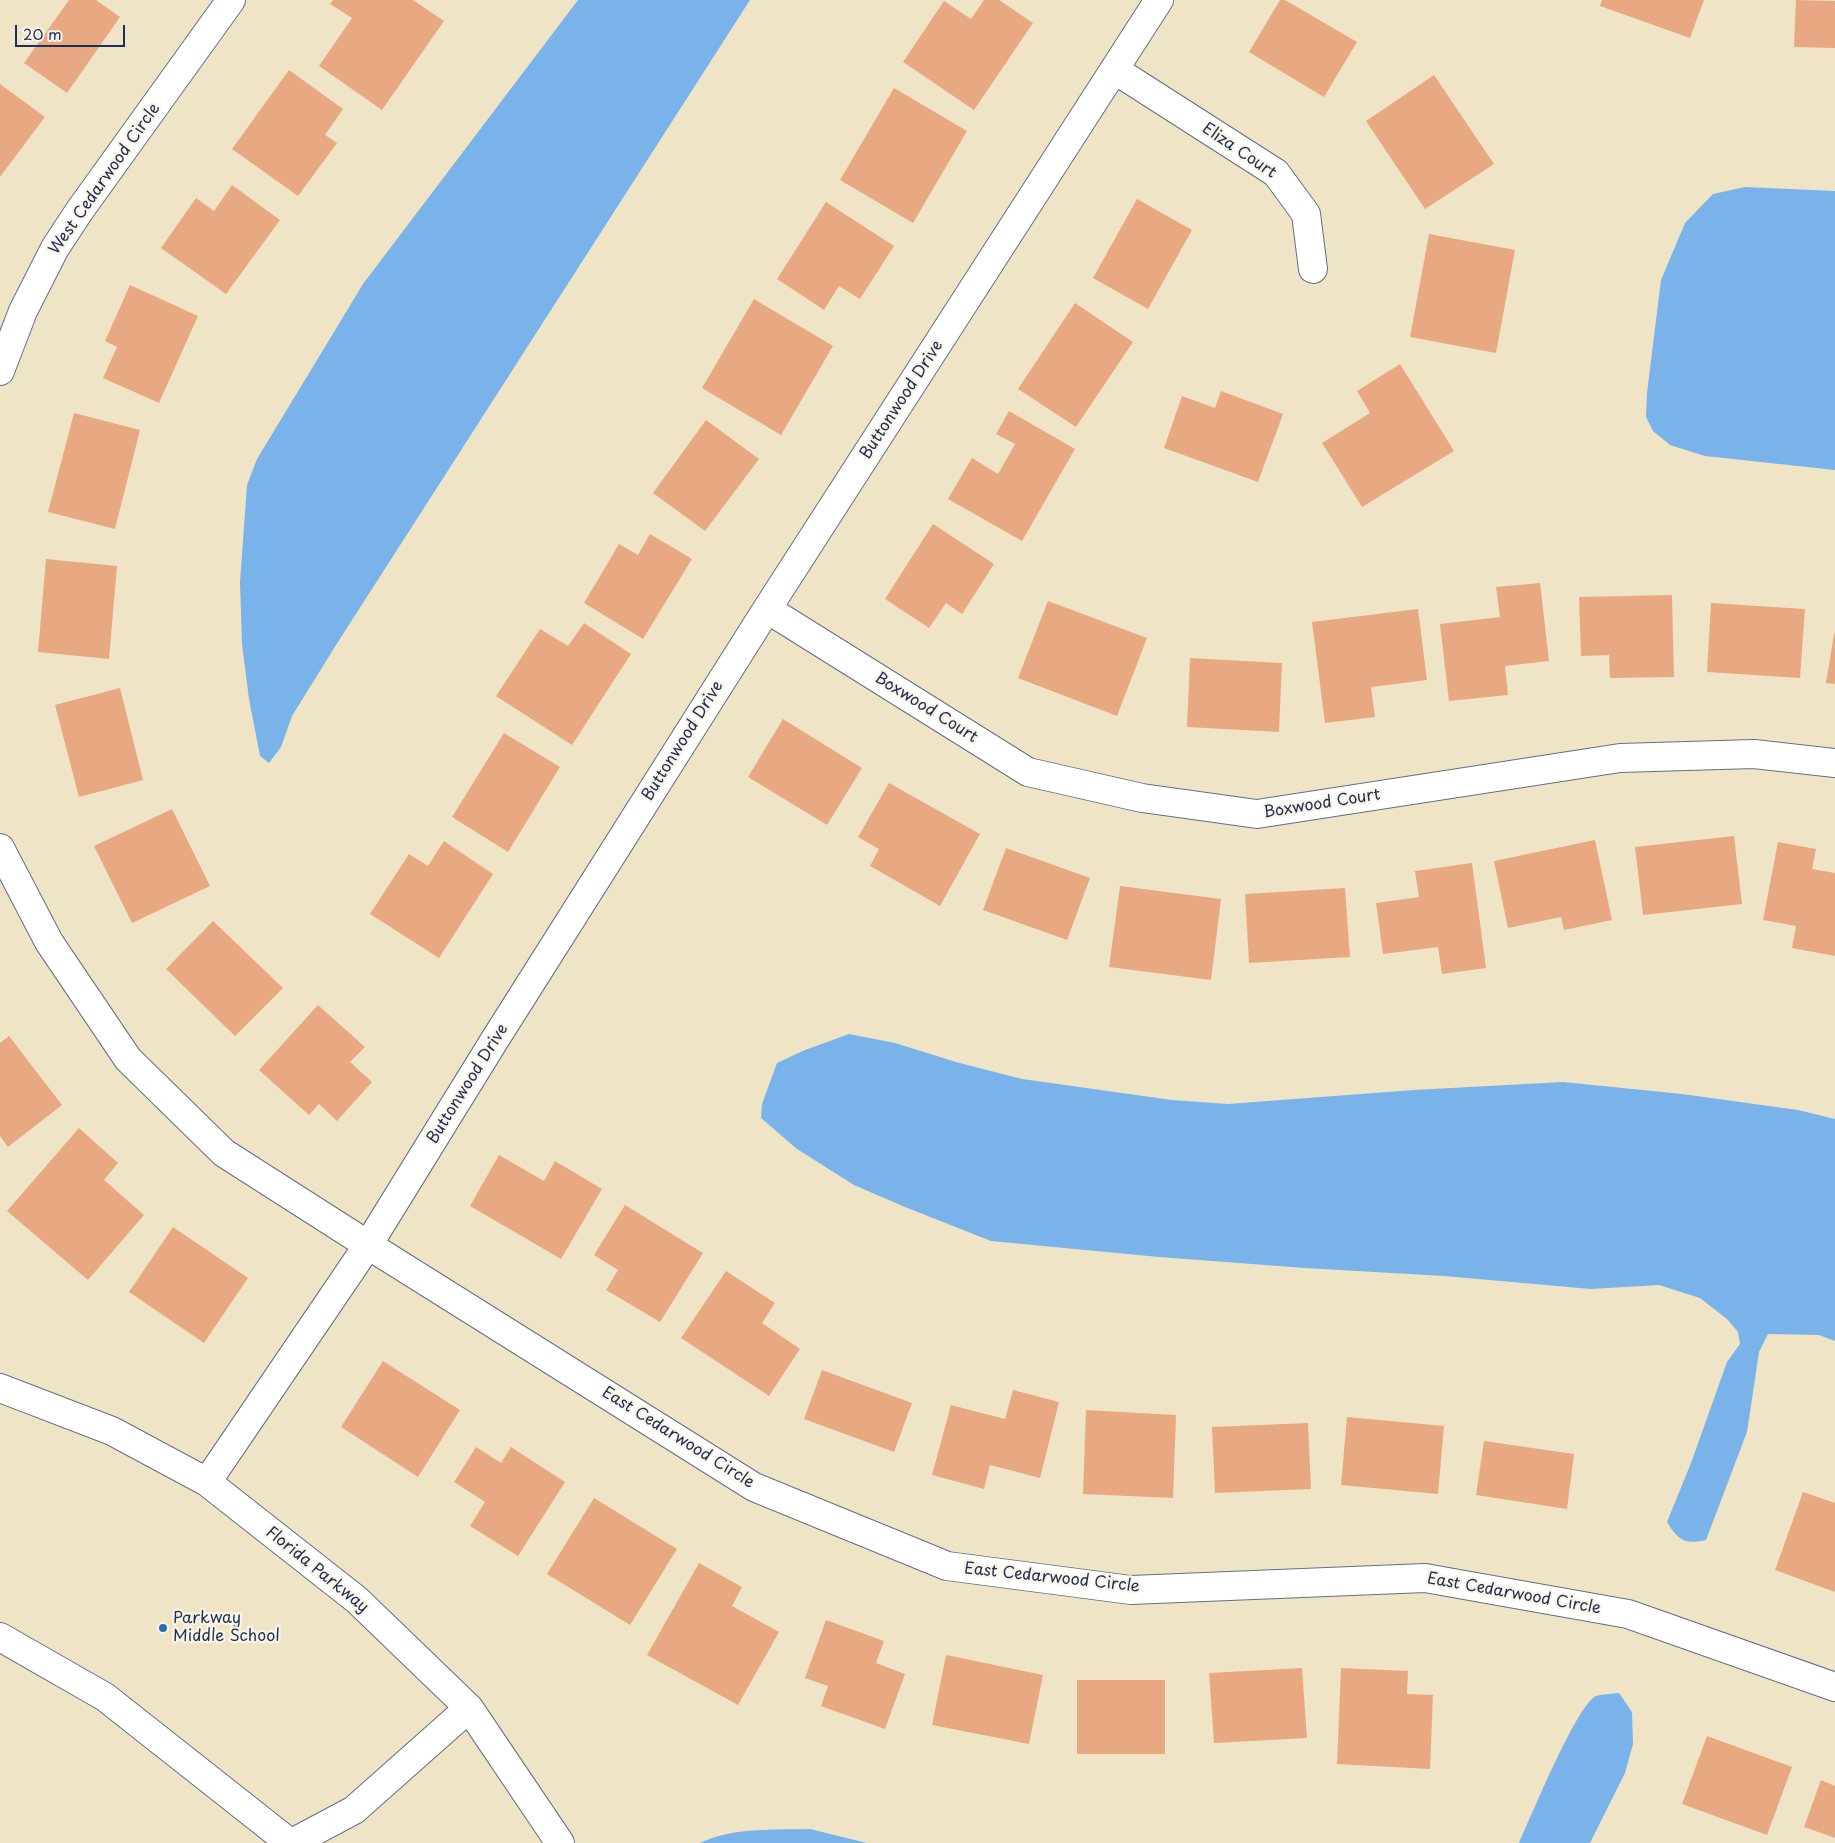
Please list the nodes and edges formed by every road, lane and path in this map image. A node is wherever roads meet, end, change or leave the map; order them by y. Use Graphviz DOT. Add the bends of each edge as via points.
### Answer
graph roads {
  1 [pos="231,0"];
  2 [pos="1159,0"];
  3 [pos="1115,70"];
  4 [pos="1313,269"];
  5 [pos="0,371"];
  6 [pos="767,609"];
  7 [pos="1835,763"];
  8 [pos="0,848"];
  9 [pos="368,1245"];
  10 [pos="0,1388"];
  11 [pos="207,1482"];
  12 [pos="0,1637"];
  13 [pos="1835,1687"];
  14 [pos="469,1708"];
  15 [pos="291,1843"];
  16 [pos="560,1843"];
  1 -- 5 [label="street, West Cedarwood Circle" via="55,248 23,312"];
  2 -- 3 [label="street, Buttonwood Drive"];
  3 -- 4 [label="street, Eliza Court" via="1276,173 1306,214"];
  3 -- 6 [label="street, Buttonwood Drive"];
  6 -- 7 [label="street, Boxwood Court" via="1028,772 1142,798 1258,814 1620,758 1754,754"];
  6 -- 9 [label="street, Buttonwood Drive"];
  8 -- 9 [label="street" via="49,942 128,1059 224,1153"];
  9 -- 11 [label="street, Buttonwood Drive"];
  9 -- 13 [label="street, East Cedarwood Circle" via="754,1486 947,1566 1131,1590 1426,1578 1628,1614"];
  10 -- 11 [label="street, Florida Parkway" via="112,1431"];
  11 -- 14 [label="street, Florida Parkway" via="357,1600"];
  12 -- 15 [label="street" via="105,1697"];
  14 -- 15 [label="street" via="354,1810"];
  14 -- 16 [label="street, Florida Parkway"];
}
